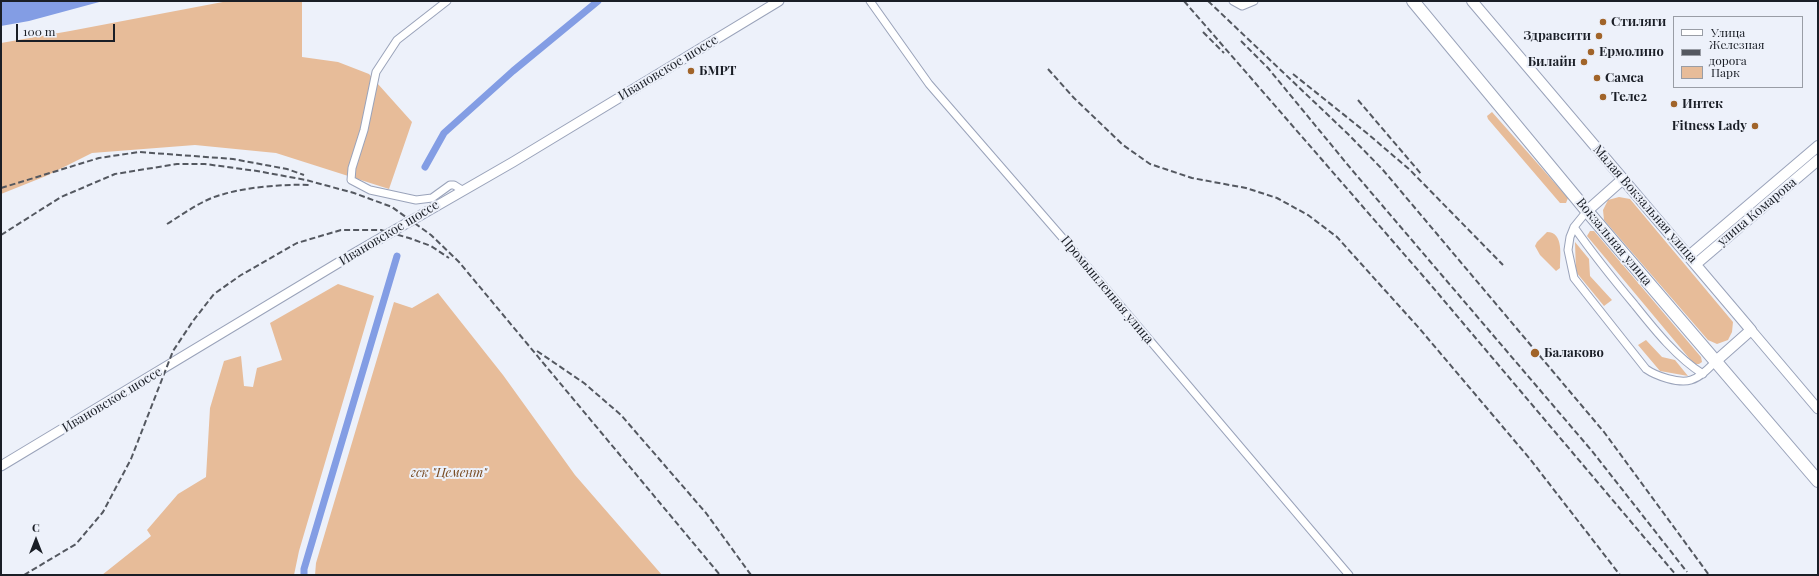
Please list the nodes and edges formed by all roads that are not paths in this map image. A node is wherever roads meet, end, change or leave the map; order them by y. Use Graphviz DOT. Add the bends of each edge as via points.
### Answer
graph roads {
  1 [pos="447,1"];
  2 [pos="779,1"];
  3 [pos="870,1"];
  4 [pos="1233,1"];
  5 [pos="1254,1"];
  6 [pos="1413,1"];
  7 [pos="1472,1"];
  8 [pos="1818,146"];
  9 [pos="1818,160"];
  10 [pos="1623,179"];
  11 [pos="462,190"];
  12 [pos="1587,211"];
  13 [pos="1574,227"];
  14 [pos="1693,260"];
  15 [pos="1751,330"];
  16 [pos="1716,361"];
  17 [pos="1703,374"];
  18 [pos="1818,409"];
  19 [pos="1,466"];
  20 [pos="1818,481"];
  21 [pos="1349,575"];
  1 -- 11 [label="street" via="397,40 376,72 351,180 370,190 416,200 432,198 450,185"];
  2 -- 11 [label="street, Ивановское шоссе"];
  3 -- 21 [label="street, Промышленная улица" via="930,84"];
  4 -- 5 [label="street" via="1242,6"];
  6 -- 12 [label="highway, Вокзальная улица"];
  7 -- 10 [label="main road, Малая Вокзальная улица"];
  8 -- 14 [label="main road"];
  9 -- 14 [label="main road, улица Комарова"];
  10 -- 12 [label="main road"];
  10 -- 14 [label="main road, Малая Вокзальная улица"];
  11 -- 19 [label="street, Ивановское шоссе"];
  12 -- 13 [label="street"];
  12 -- 16 [label="highway, Вокзальная улица"];
  13 -- 17 [label="street" via="1658,333 1690,366"];
  13 -- 17 [label="street" via="1568,250 1574,278 1646,369 1655,376 1684,381"];
  14 -- 15 [label="main road, Малая Вокзальная улица"];
  15 -- 16 [label="main road"];
  15 -- 18 [label="street, Малая Вокзальная улица"];
  16 -- 17 [label="street"];
  16 -- 20 [label="highway, Вокзальная улица"];
}
